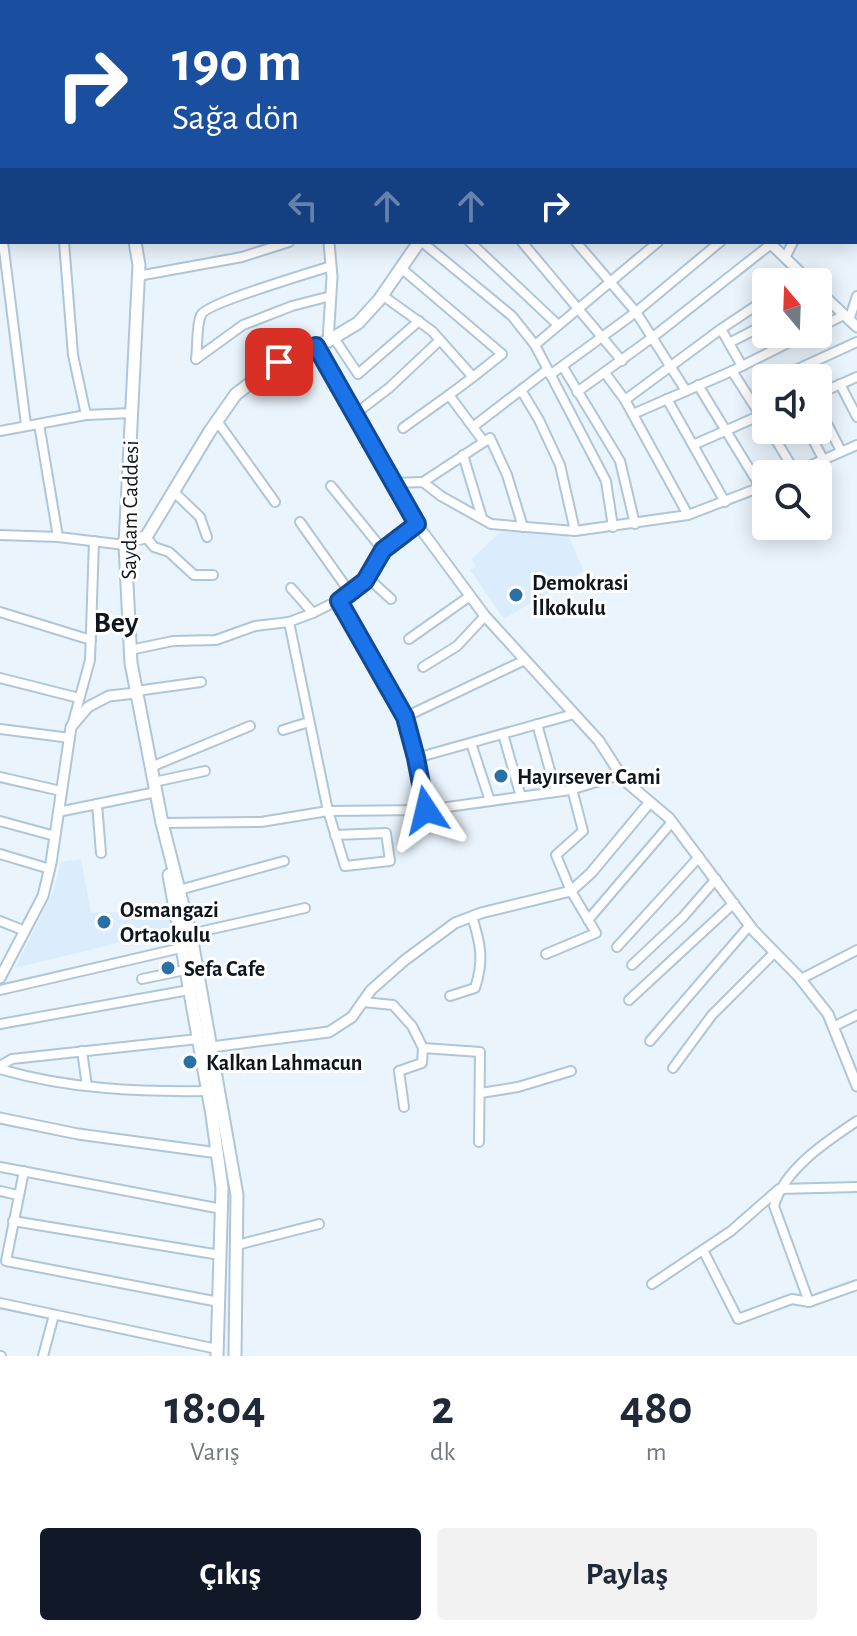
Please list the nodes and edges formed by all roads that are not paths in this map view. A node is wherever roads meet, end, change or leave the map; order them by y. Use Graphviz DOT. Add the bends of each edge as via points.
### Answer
graph roads {
  1 [pos="3,244"];
  2 [pos="64,244"];
  3 [pos="135,244"];
  4 [pos="283,244"];
  5 [pos="329,244"];
  6 [pos="419,244"];
  7 [pos="423,244"];
  8 [pos="472,244"];
  9 [pos="524,244"];
  10 [pos="578,244"];
  11 [pos="656,244"];
  12 [pos="718,244"];
  13 [pos="769,244"];
  14 [pos="771,244"];
  15 [pos="792,244"];
  16 [pos="785,258"];
  17 [pos="331,266"];
  18 [pos="401,268"];
  19 [pos="795,268"];
  20 [pos="138,276"];
  21 [pos="611,281"];
  22 [pos="382,295"];
  23 [pos="331,296"];
  24 [pos="857,296"];
  25 [pos="832,305"];
  26 [pos="579,307"];
  27 [pos="752,308"];
  28 [pos="636,312"];
  29 [pos="419,321"];
  30 [pos="852,322"];
  31 [pos="557,324"];
  32 [pos="832,326"];
  33 [pos="721,329"];
  34 [pos="752,331"];
  35 [pos="603,337"];
  36 [pos="653,337"];
  37 [pos="440,340"];
  38 [pos="326,342"];
  39 [pos="857,342"];
  40 [pos="729,343"];
  41 [pos="535,345"];
  42 [pos="778,348"];
  43 [pos="622,361"];
  44 [pos="809,364"];
  45 [pos="673,366"];
  46 [pos="742,366"];
  47 [pos="563,367"];
  48 [pos="732,371"];
  49 [pos="548,372"];
  50 [pos="605,373"];
  51 [pos="473,377"];
  52 [pos="857,377"];
  53 [pos="840,384"];
  54 [pos="698,385"];
  55 [pos="832,388"];
  56 [pos="521,390"];
  57 [pos="686,391"];
  58 [pos="577,392"];
  59 [pos="449,395"];
  60 [pos="667,399"];
  61 [pos="625,400"];
  62 [pos="752,401"];
  63 [pos="132,413"];
  64 [pos="355,414"];
  65 [pos="633,414"];
  66 [pos="86,415"];
  67 [pos="857,417"];
  68 [pos="752,419"];
  69 [pos="217,421"];
  70 [pos="39,424"];
  71 [pos="26,425"];
  72 [pos="474,426"];
  73 [pos="403,428"];
  74 [pos="727,429"];
  75 [pos="0,431"];
  76 [pos="832,433"];
  77 [pos="484,442"];
  78 [pos="815,444"];
  79 [pos="693,445"];
  80 [pos="857,445"];
  81 [pos="841,451"];
  82 [pos="463,455"];
  83 [pos="823,459"];
  84 [pos="752,468"];
  85 [pos="423,482"];
  86 [pos="394,483"];
  87 [pos="331,486"];
  88 [pos="173,491"];
  89 [pos="752,491"];
  90 [pos="275,502"];
  91 [pos="725,502"];
  92 [pos="688,515"];
  93 [pos="482,518"];
  94 [pos="300,522"];
  95 [pos="417,524"];
  96 [pos="635,524"];
  97 [pos="523,527"];
  98 [pos="613,527"];
  99 [pos="575,531"];
  100 [pos="1,532"];
  101 [pos="58,537"];
  102 [pos="146,537"];
  103 [pos="207,537"];
  104 [pos="94,541"];
  105 [pos="126,543"];
  106 [pos="383,550"];
  107 [pos="213,575"];
  108 [pos="367,577"];
  109 [pos="291,588"];
  110 [pos="351,594"];
  111 [pos="470,596"];
  112 [pos="391,599"];
  113 [pos="339,601"];
  114 [pos="0,612"];
  115 [pos="313,613"];
  116 [pos="485,616"];
  117 [pos="289,622"];
  118 [pos="409,639"];
  119 [pos="91,640"];
  120 [pos="130,650"];
  121 [pos="525,660"];
  122 [pos="423,667"];
  123 [pos="0,678"];
  124 [pos="201,682"];
  125 [pos="136,692"];
  126 [pos="79,698"];
  127 [pos="574,714"];
  128 [pos="405,717"];
  129 [pos="309,722"];
  130 [pos="537,724"];
  131 [pos="250,726"];
  132 [pos="0,729"];
  133 [pos="283,730"];
  134 [pos="71,733"];
  135 [pos="503,734"];
  136 [pos="471,743"];
  137 [pos="416,758"];
  138 [pos="151,767"];
  139 [pos="205,771"];
  140 [pos="620,775"];
  141 [pos="0,777"];
  142 [pos="155,787"];
  143 [pos="572,789"];
  144 [pos="61,791"];
  145 [pos="556,792"];
  146 [pos="521,797"];
  147 [pos="490,801"];
  148 [pos="650,802"];
  149 [pos="97,804"];
  150 [pos="426,810"];
  151 [pos="328,811"];
  152 [pos="58,812"];
  153 [pos="0,821"];
  154 [pos="672,822"];
  155 [pos="162,823"];
  156 [pos="335,835"];
  157 [pos="55,836"];
  158 [pos="101,853"];
  159 [pos="0,854"];
  160 [pos="699,857"];
  161 [pos="284,861"];
  162 [pos="50,869"];
  163 [pos="716,879"];
  164 [pos="179,890"];
  165 [pos="571,891"];
  166 [pos="734,903"];
  167 [pos="305,908"];
  168 [pos="472,917"];
  169 [pos="588,920"];
  170 [pos="0,921"];
  171 [pos="750,925"];
  172 [pos="25,931"];
  173 [pos="190,934"];
  174 [pos="617,947"];
  175 [pos="181,948"];
  176 [pos="857,950"];
  177 [pos="775,952"];
  178 [pos="546,954"];
  179 [pos="632,965"];
  180 [pos="185,970"];
  181 [pos="1,973"];
  182 [pos="142,979"];
  183 [pos="801,979"];
  184 [pos="0,990"];
  185 [pos="189,990"];
  186 [pos="450,996"];
  187 [pos="629,1000"];
  188 [pos="363,1002"];
  189 [pos="857,1015"];
  190 [pos="0,1024"];
  191 [pos="833,1027"];
  192 [pos="198,1039"];
  193 [pos="650,1041"];
  194 [pos="211,1047"];
  195 [pos="423,1048"];
  196 [pos="82,1051"];
  197 [pos="0,1068"];
  198 [pos="673,1068"];
  199 [pos="571,1071"];
  200 [pos="857,1084"];
  201 [pos="87,1086"];
  202 [pos="208,1091"];
  203 [pos="481,1093"];
  204 [pos="404,1107"];
  205 [pos="0,1118"];
  206 [pos="857,1121"];
  207 [pos="479,1142"];
  208 [pos="218,1153"];
  209 [pos="0,1167"];
  210 [pos="24,1171"];
  211 [pos="857,1187"];
  212 [pos="779,1189"];
  213 [pos="0,1191"];
  214 [pos="18,1195"];
  215 [pos="222,1209"];
  216 [pos="13,1221"];
  217 [pos="319,1224"];
  218 [pos="237,1245"];
  219 [pos="703,1250"];
  220 [pos="220,1255"];
  221 [pos="652,1284"];
  222 [pos="857,1285"];
  223 [pos="219,1302"];
  224 [pos="809,1302"];
  225 [pos="0,1303"];
  226 [pos="54,1315"];
  227 [pos="217,1352"];
  228 [pos="43,1356"];
  229 [pos="235,1356"];
  1 -- 71 [label="street"];
  2 -- 66 [label="street" via="73,355"];
  3 -- 20 [label="main road, Saydam Caddesi"];
  4 -- 20 [label="street"];
  5 -- 17 [label="street"];
  6 -- 18 [label="main road"];
  7 -- 41 [label="street" via="512,316"];
  8 -- 31 [label="street"];
  9 -- 26 [label="street"];
  10 -- 21 [label="street"];
  11 -- 21 [label="street"];
  12 -- 28 [label="street"];
  13 -- 36 [label="street"];
  14 -- 16 [label="street"];
  15 -- 16 [label="street"];
  16 -- 19 [label="street"];
  17 -- 23 [label="street"];
  17 -- 23 [label="street" via="204,311 196,359 243,325"];
  18 -- 22 [label="main road"];
  18 -- 51 [label="street" via="502,354"];
  20 -- 63 [label="main road, Saydam Caddesi"];
  21 -- 26 [label="street"];
  21 -- 28 [label="street"];
  22 -- 29 [label="street"];
  22 -- 38 [label="main road" via="358,323"];
  23 -- 38 [label="street"];
  24 -- 30 [label="street"];
  25 -- 30 [label="street"];
  26 -- 31 [label="street"];
  26 -- 35 [label="street"];
  27 -- 33 [label="street"];
  28 -- 35 [label="street"];
  28 -- 36 [label="street"];
  29 -- 37 [label="street"];
  29 -- 38 [label="street" via="358,374"];
  30 -- 32 [label="street"];
  31 -- 41 [label="street"];
  33 -- 40 [label="street"];
  33 -- 45 [label="street"];
  34 -- 40 [label="street"];
  35 -- 43 [label="street"];
  35 -- 47 [label="street"];
  36 -- 43 [label="street"];
  36 -- 45 [label="street"];
  37 -- 51 [label="street"];
  37 -- 64 [label="street"];
  38 -- 64 [label="street"];
  38 -- 69 [label="main road" via="279,362 236,394"];
  39 -- 44 [label="street"];
  40 -- 46 [label="street"];
  41 -- 49 [label="street"];
  42 -- 46 [label="street"];
  43 -- 50 [label="street"];
  45 -- 57 [label="street"];
  45 -- 61 [label="street"];
  46 -- 48 [label="street"];
  47 -- 49 [label="street"];
  47 -- 58 [label="street"];
  48 -- 54 [label="street"];
  48 -- 62 [label="street"];
  49 -- 56 [label="street"];
  49 -- 98 [label="street" via="606,481"];
  50 -- 58 [label="street"];
  50 -- 61 [label="street"];
  51 -- 59 [label="street"];
  52 -- 53 [label="street"];
  53 -- 55 [label="street"];
  53 -- 67 [label="street"];
  54 -- 57 [label="street"];
  54 -- 74 [label="street"];
  56 -- 72 [label="street"];
  56 -- 99 [label="street" via="560,465"];
  57 -- 60 [label="street"];
  58 -- 96 [label="street" via="620,461"];
  59 -- 72 [label="street"];
  59 -- 73 [label="street"];
  60 -- 65 [label="street"];
  60 -- 79 [label="street"];
  61 -- 65 [label="street"];
  63 -- 66 [label="street"];
  63 -- 105 [label="main road, Saydam Caddesi"];
  64 -- 86 [label="street"];
  65 -- 92 [label="street"];
  66 -- 70 [label="street"];
  68 -- 74 [label="street"];
  69 -- 88 [label="main road"];
  69 -- 90 [label="street"];
  70 -- 71 [label="street"];
  70 -- 101 [label="street"];
  71 -- 75 [label="street"];
  72 -- 77 [label="street"];
  74 -- 79 [label="street"];
  74 -- 84 [label="street"];
  76 -- 81 [label="street"];
  77 -- 82 [label="street"];
  77 -- 97 [label="street" via="490,438"];
  78 -- 83 [label="street"];
  79 -- 91 [label="street"];
  80 -- 81 [label="street"];
  81 -- 83 [label="street"];
  82 -- 85 [label="street"];
  82 -- 93 [label="street"];
  85 -- 86 [label="street"];
  85 -- 93 [label="street"];
  86 -- 95 [label="street"];
  87 -- 106 [label="street"];
  88 -- 102 [label="main road"];
  88 -- 103 [label="street" via="200,517"];
  89 -- 91 [label="street"];
  91 -- 92 [label="street"];
  92 -- 96 [label="street"];
  93 -- 97 [label="street"];
  94 -- 110 [label="street"];
  95 -- 106 [label="street"];
  95 -- 111 [label="street"];
  96 -- 98 [label="street"];
  97 -- 99 [label="street"];
  98 -- 99 [label="street"];
  100 -- 101 [label="street"];
  101 -- 104 [label="street"];
  102 -- 105 [label="main road"];
  102 -- 107 [label="street" via="194,575"];
  104 -- 105 [label="street"];
  104 -- 119 [label="street"];
  105 -- 120 [label="main road, Saydam Caddesi"];
  106 -- 108 [label="street"];
  108 -- 110 [label="street"];
  108 -- 112 [label="street"];
  109 -- 115 [label="street"];
  110 -- 113 [label="street"];
  111 -- 116 [label="street"];
  111 -- 118 [label="street"];
  113 -- 115 [label="street"];
  113 -- 128 [label="street"];
  114 -- 119 [label="street"];
  115 -- 117 [label="street"];
  116 -- 121 [label="street"];
  116 -- 122 [label="street" via="457,646"];
  117 -- 120 [label="street" via="255,626 216,640"];
  117 -- 129 [label="street"];
  119 -- 126 [label="street"];
  120 -- 125 [label="main road, Saydam Caddesi"];
  121 -- 127 [label="street"];
  121 -- 128 [label="street"];
  123 -- 126 [label="street"];
  124 -- 125 [label="street"];
  125 -- 134 [label="street" via="109,696 88,707"];
  125 -- 138 [label="main road, Saydam Caddesi"];
  126 -- 134 [label="street"];
  127 -- 130 [label="street"];
  127 -- 140 [label="street"];
  128 -- 137 [label="street"];
  129 -- 133 [label="street"];
  129 -- 151 [label="street"];
  130 -- 135 [label="street"];
  130 -- 145 [label="street"];
  131 -- 138 [label="street"];
  132 -- 134 [label="street"];
  134 -- 144 [label="street"];
  135 -- 136 [label="street"];
  135 -- 146 [label="street"];
  136 -- 137 [label="street"];
  136 -- 147 [label="street"];
  137 -- 150 [label="street"];
  138 -- 142 [label="main road, Saydam Caddesi"];
  139 -- 142 [label="street"];
  140 -- 143 [label="street"];
  140 -- 148 [label="street"];
  141 -- 144 [label="street"];
  142 -- 149 [label="street"];
  142 -- 155 [label="main road, Saydam Caddesi"];
  143 -- 145 [label="street"];
  143 -- 165 [label="street" via="583,831 556,855"];
  144 -- 152 [label="street"];
  145 -- 146 [label="street"];
  146 -- 147 [label="street"];
  147 -- 150 [label="street"];
  148 -- 154 [label="street"];
  148 -- 165 [label="street"];
  149 -- 152 [label="street"];
  149 -- 158 [label="street"];
  150 -- 151 [label="street"];
  151 -- 155 [label="street" via="261,822"];
  151 -- 156 [label="street"];
  152 -- 157 [label="street"];
  153 -- 157 [label="street"];
  154 -- 160 [label="street"];
  154 -- 169 [label="street"];
  155 -- 164 [label="main road"];
  155 -- 175 [label="main road"];
  156 -- 156 [label="street" via="386,833 390,861 345,866"];
  157 -- 162 [label="street"];
  159 -- 162 [label="street"];
  160 -- 163 [label="street"];
  160 -- 174 [label="street"];
  161 -- 164 [label="street"];
  162 -- 172 [label="street"];
  163 -- 166 [label="street"];
  163 -- 179 [label="street"];
  164 -- 173 [label="main road"];
  165 -- 168 [label="street"];
  165 -- 169 [label="street"];
  166 -- 171 [label="street"];
  166 -- 187 [label="street"];
  167 -- 173 [label="street"];
  168 -- 186 [label="street" via="482,968 475,988"];
  168 -- 188 [label="street" via="436,935"];
  169 -- 178 [label="street" via="596,933"];
  170 -- 172 [label="street"];
  171 -- 177 [label="street"];
  171 -- 193 [label="street"];
  172 -- 181 [label="street"];
  173 -- 194 [label="main road"];
  175 -- 180 [label="main road"];
  175 -- 184 [label="street"];
  176 -- 183 [label="street"];
  177 -- 183 [label="street"];
  177 -- 198 [label="street" via="712,1015"];
  180 -- 182 [label="street"];
  180 -- 185 [label="main road"];
  183 -- 191 [label="street"];
  185 -- 190 [label="street"];
  185 -- 192 [label="main road"];
  188 -- 194 [label="street" via="329,1032"];
  188 -- 195 [label="street" via="393,1005"];
  189 -- 191 [label="street"];
  191 -- 200 [label="street"];
  192 -- 196 [label="street"];
  192 -- 202 [label="main road"];
  194 -- 218 [label="main road" via="237,1195"];
  195 -- 203 [label="street" via="480,1052"];
  195 -- 204 [label="street" via="422,1063 399,1071"];
  196 -- 197 [label="street" via="12,1059"];
  196 -- 201 [label="street"];
  197 -- 201 [label="street" via="39,1081"];
  199 -- 203 [label="street"];
  201 -- 202 [label="street"];
  202 -- 208 [label="main road"];
  203 -- 207 [label="street"];
  205 -- 208 [label="street"];
  206 -- 212 [label="street" via="806,1160"];
  208 -- 215 [label="main road"];
  209 -- 210 [label="street"];
  210 -- 214 [label="street"];
  210 -- 215 [label="street"];
  211 -- 212 [label="street"];
  212 -- 219 [label="street"];
  212 -- 224 [label="street" via="774,1206"];
  213 -- 214 [label="street"];
  214 -- 216 [label="street"];
  215 -- 220 [label="main road"];
  216 -- 220 [label="street"];
  216 -- 223 [label="street" via="6,1261"];
  217 -- 218 [label="street"];
  218 -- 229 [label="main road"];
  219 -- 221 [label="street"];
  219 -- 224 [label="street" via="738,1319 792,1299"];
  220 -- 223 [label="main road"];
  222 -- 224 [label="street"];
  223 -- 227 [label="main road"];
  225 -- 226 [label="street"];
  226 -- 227 [label="street"];
  226 -- 228 [label="street"];
}
